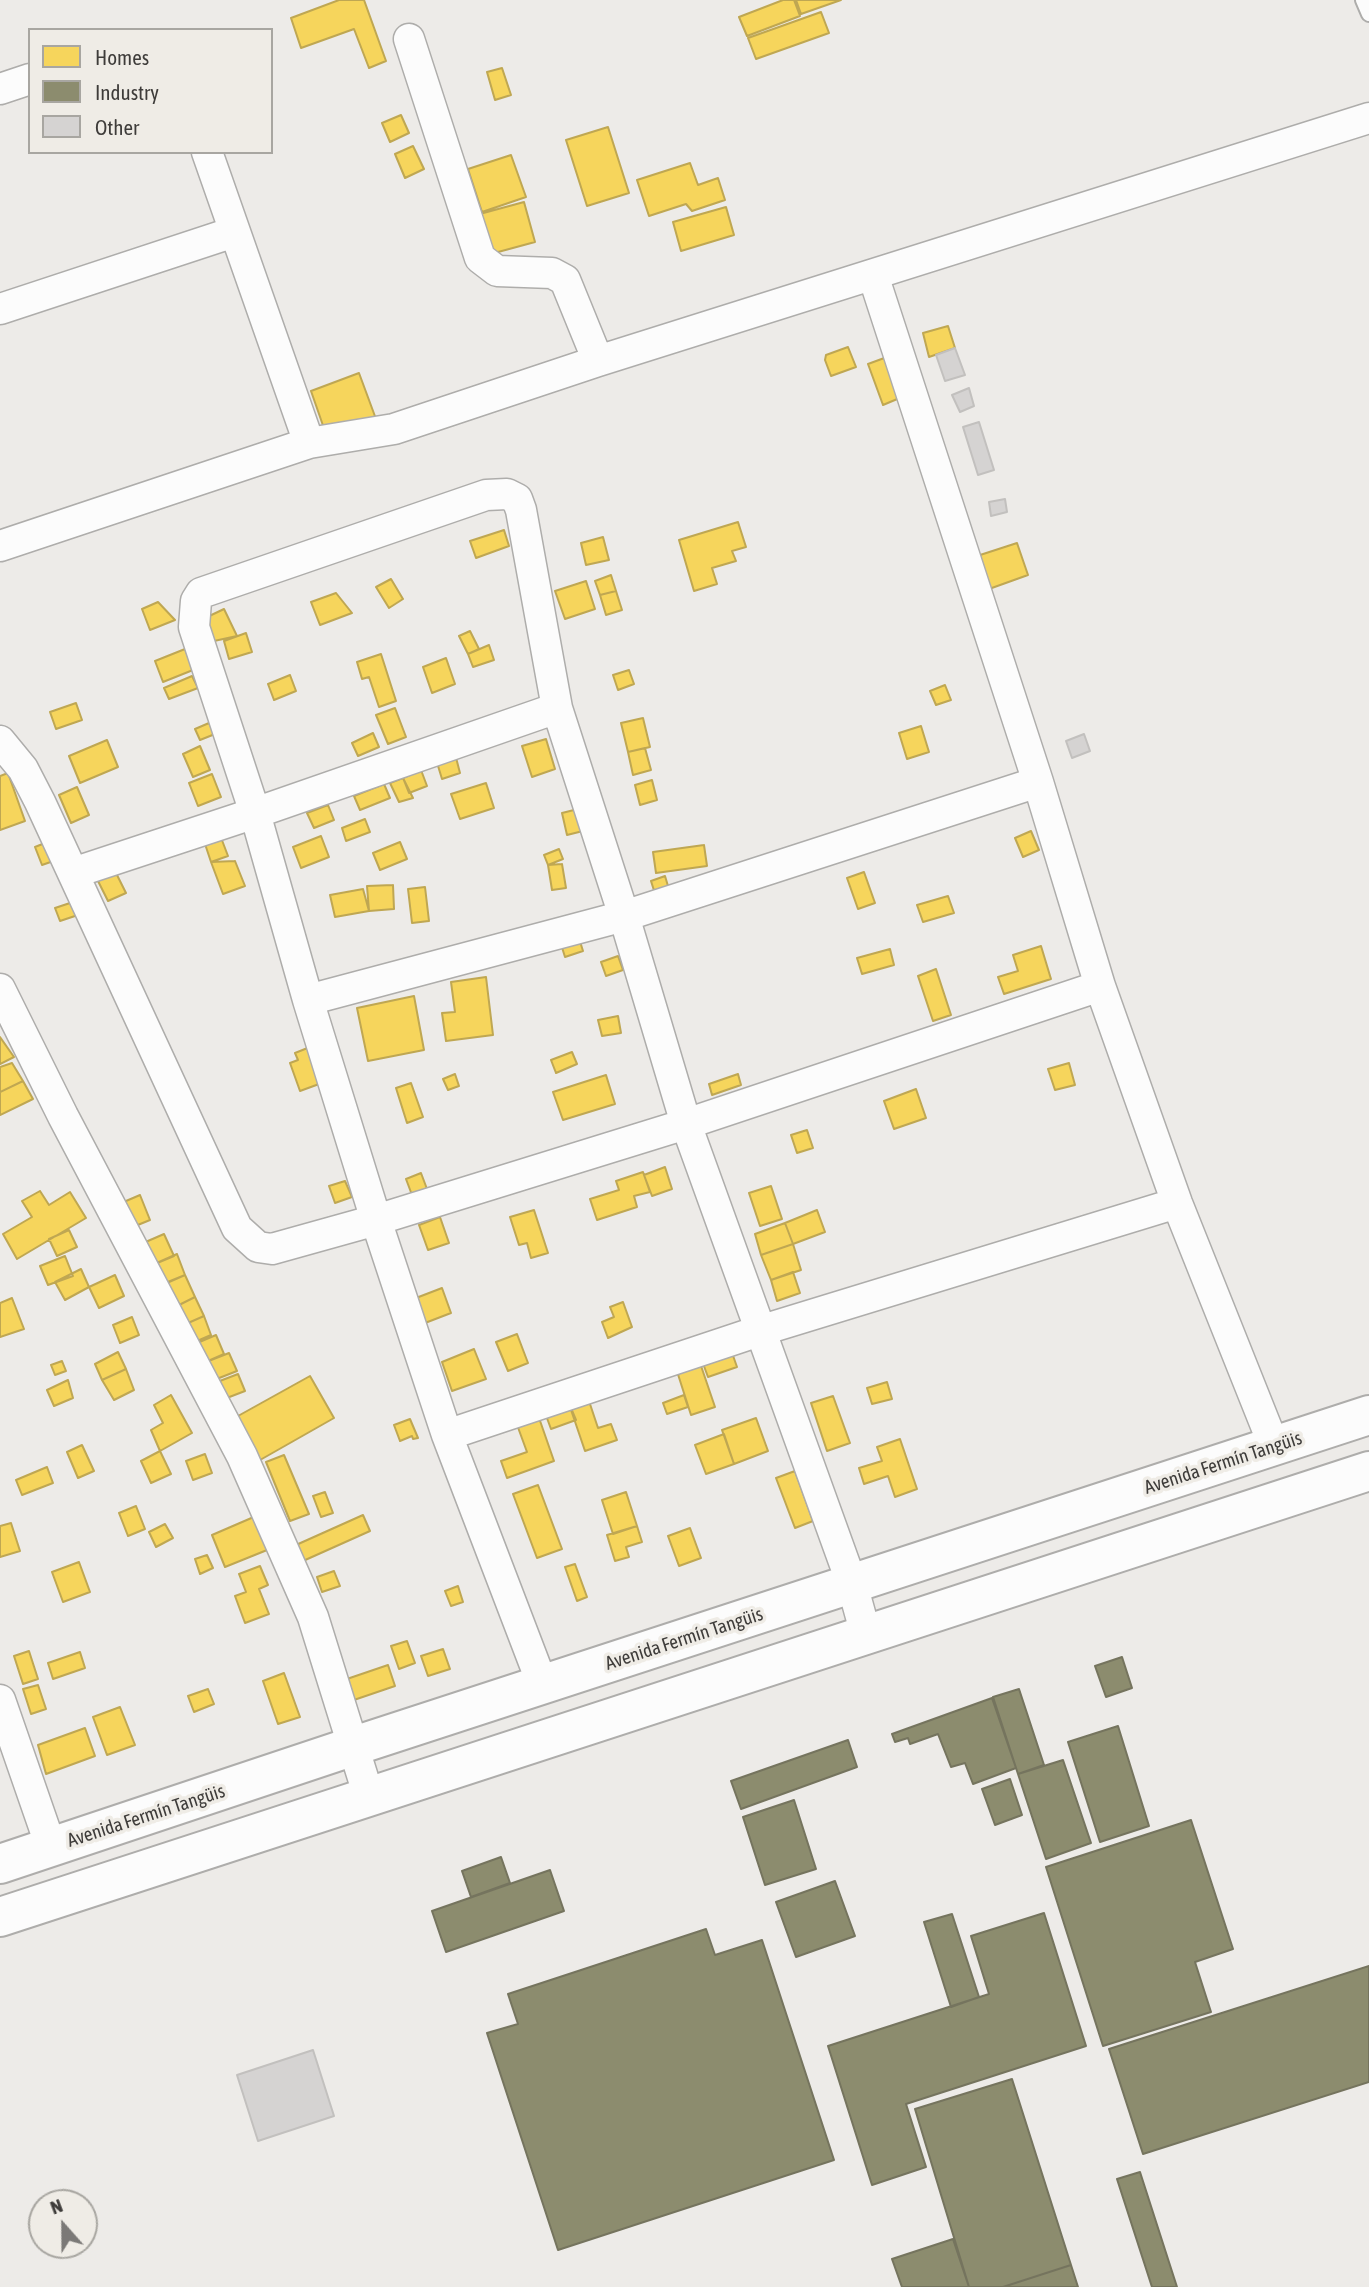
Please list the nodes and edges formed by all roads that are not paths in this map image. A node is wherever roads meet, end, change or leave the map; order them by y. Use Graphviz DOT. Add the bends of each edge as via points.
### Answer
graph roads {
  1 [pos="1363,0"];
  2 [pos="1369,14"];
  3 [pos="409,38"];
  4 [pos="28,80"];
  5 [pos="0,89"];
  6 [pos="1369,118"];
  7 [pos="208,154"];
  8 [pos="234,232"];
  9 [pos="873,275"];
  10 [pos="0,309"];
  11 [pos="598,361"];
  12 [pos="309,443"];
  13 [pos="0,546"];
  14 [pos="557,708"];
  15 [pos="0,741"];
  16 [pos="1038,782"];
  17 [pos="255,813"];
  18 [pos="73,873"];
  19 [pos="624,916"];
  20 [pos="1100,986"];
  21 [pos="0,989"];
  22 [pos="308,1000"];
  23 [pos="686,1124"];
  24 [pos="1177,1203"];
  25 [pos="376,1220"];
  26 [pos="759,1331"];
  27 [pos="1369,1415"];
  28 [pos="447,1435"];
  29 [pos="1274,1446"];
  30 [pos="1369,1471"];
  31 [pos="852,1584"];
  32 [pos="866,1635"];
  33 [pos="543,1686"];
  34 [pos="0,1700"];
  35 [pos="354,1746"];
  36 [pos="369,1797"];
  37 [pos="51,1847"];
  38 [pos="0,1864"];
  39 [pos="0,1917"];
  1 -- 2 [label="lane"];
  3 -- 11 [label="street" via="480,258 497,271 552,274 565,280"];
  4 -- 5 [label="street"];
  6 -- 9 [label="street"];
  7 -- 8 [label="street"];
  8 -- 10 [label="street"];
  8 -- 12 [label="street"];
  9 -- 11 [label="street"];
  9 -- 16 [label="street"];
  11 -- 12 [label="street" via="394,429"];
  12 -- 13 [label="street"];
  14 -- 17 [label="street"];
  14 -- 17 [label="street" via="521,510 517,499 507,494 486,495 214,588 201,593 196,601 194,627"];
  14 -- 19 [label="street"];
  15 -- 18 [label="street" via="23,769"];
  16 -- 19 [label="street"];
  16 -- 20 [label="street"];
  17 -- 18 [label="street"];
  17 -- 22 [label="street"];
  18 -- 25 [label="street" via="237,1228 258,1247 272,1249"];
  19 -- 22 [label="street"];
  19 -- 23 [label="street"];
  20 -- 23 [label="street"];
  20 -- 24 [label="street"];
  21 -- 35 [label="street" via="242,1456 313,1618"];
  22 -- 25 [label="street"];
  23 -- 25 [label="street"];
  23 -- 26 [label="street"];
  24 -- 26 [label="street"];
  24 -- 29 [label="street"];
  25 -- 28 [label="street"];
  26 -- 28 [label="street"];
  26 -- 31 [label="street"];
  27 -- 29 [label="main road, Avenida Fermín Tangüis"];
  28 -- 33 [label="street"];
  29 -- 31 [label="main road, Avenida Fermín Tangüis"];
  30 -- 32 [label="main road"];
  31 -- 32 [label="street"];
  31 -- 33 [label="main road, Avenida Fermín Tangüis"];
  32 -- 36 [label="main road"];
  33 -- 35 [label="main road, Avenida Fermín Tangüis"];
  34 -- 37 [label="street"];
  35 -- 36 [label="street"];
  35 -- 37 [label="main road, Avenida Fermín Tangüis"];
  36 -- 39 [label="main road"];
  37 -- 38 [label="main road, Avenida Fermín Tangüis"];
}
